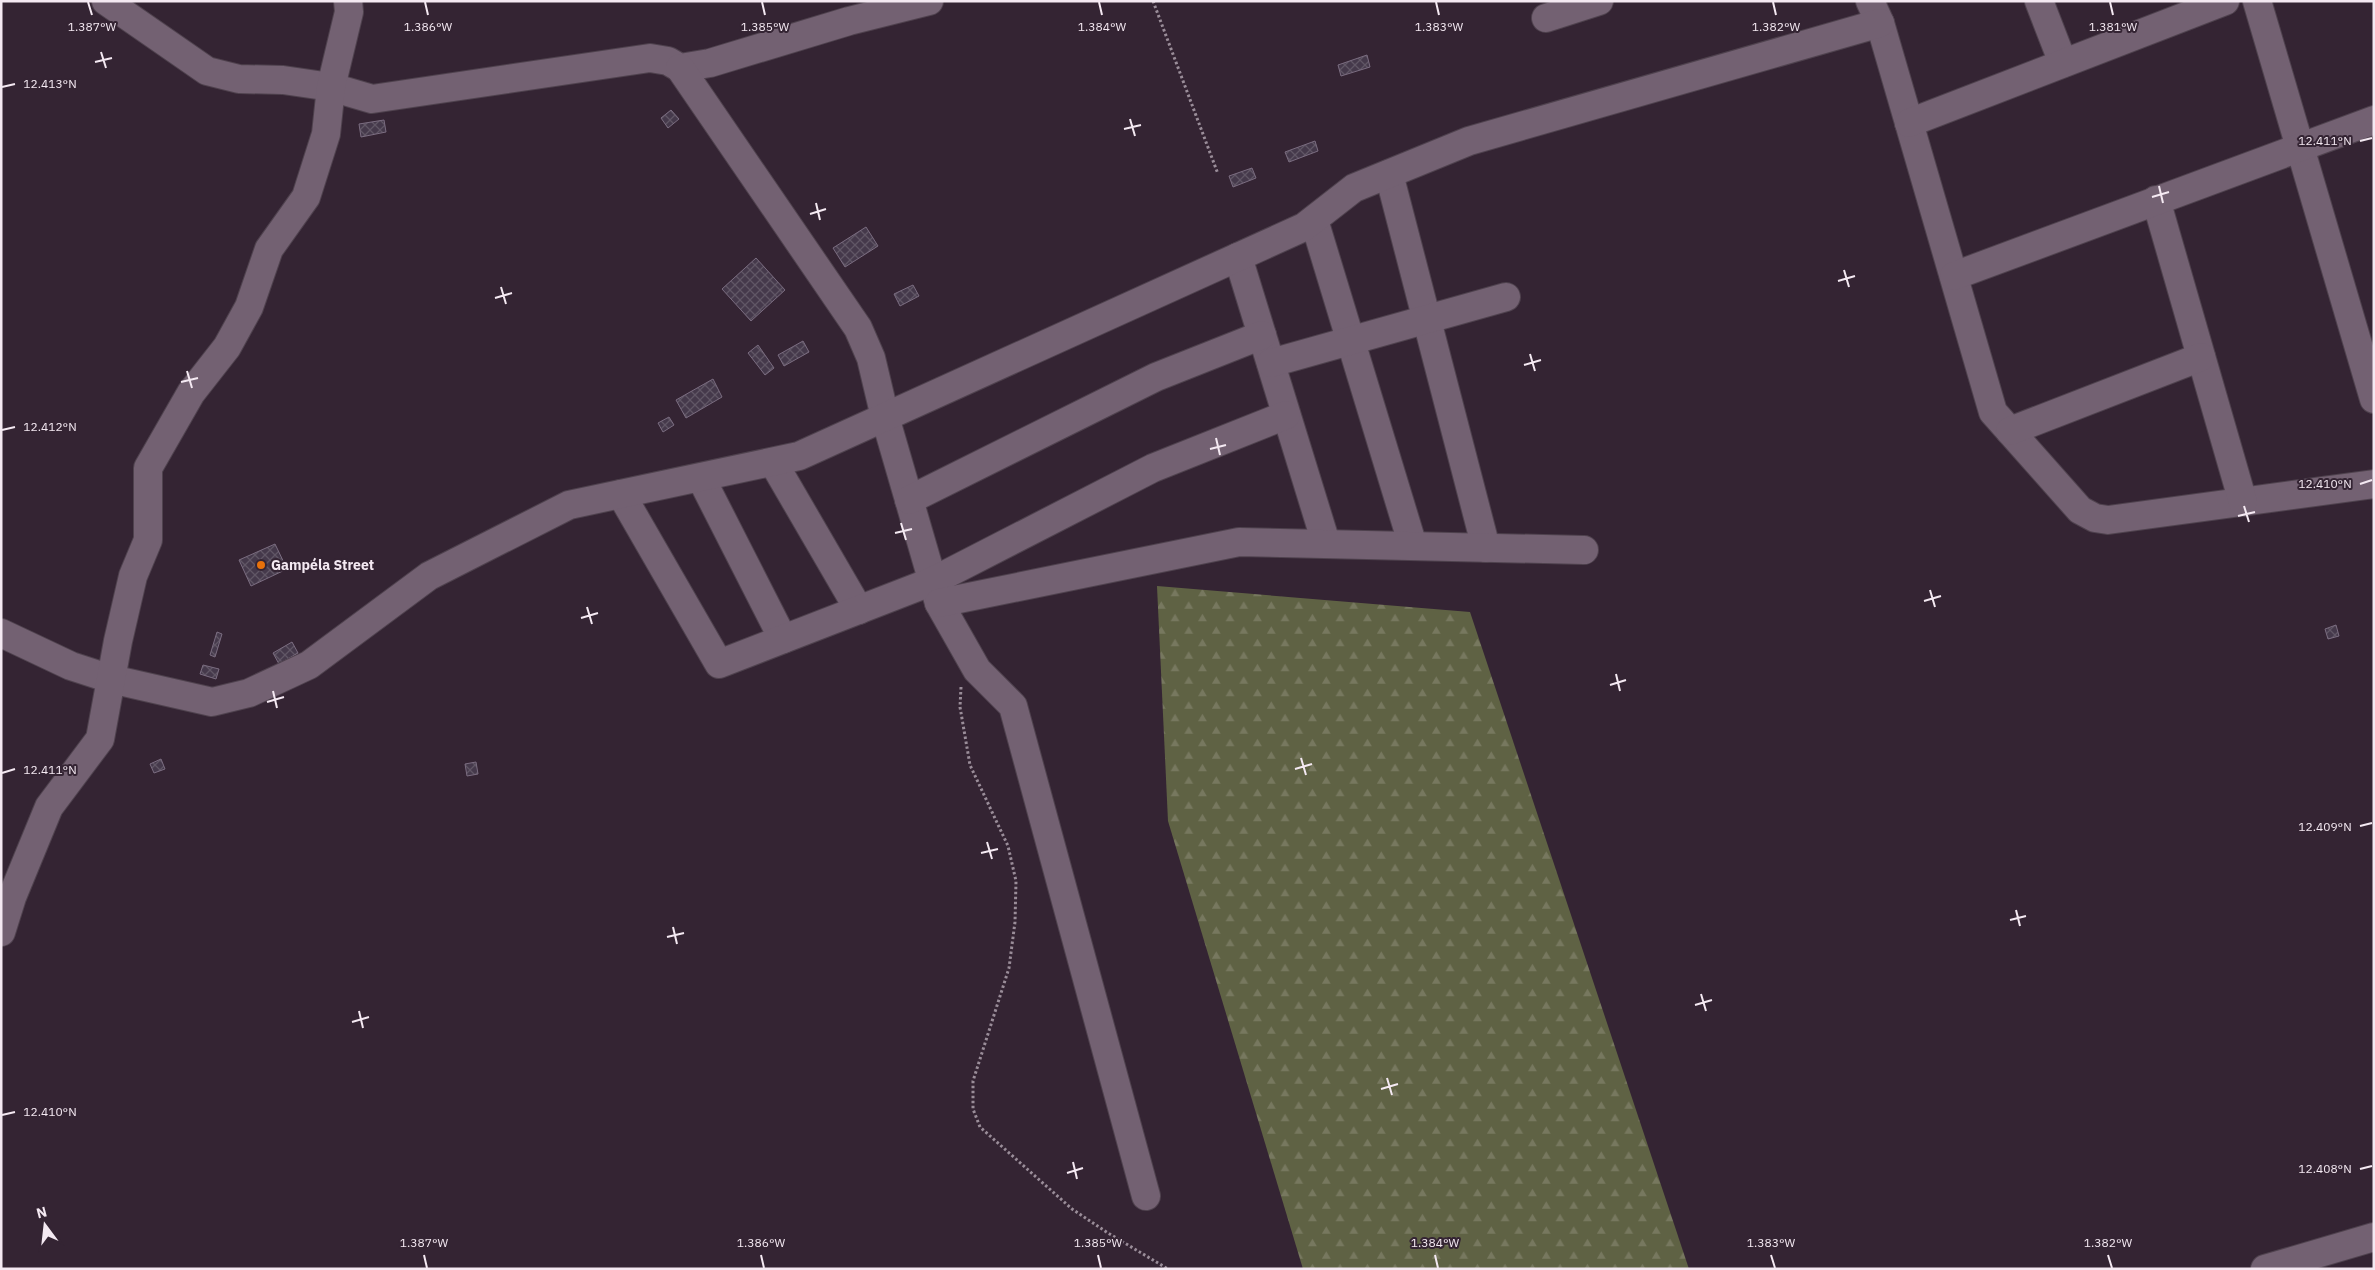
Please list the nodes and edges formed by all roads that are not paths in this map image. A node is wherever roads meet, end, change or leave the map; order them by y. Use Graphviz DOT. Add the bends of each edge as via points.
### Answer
graph roads {
  1 [pos="106,1"];
  2 [pos="348,1"];
  3 [pos="929,1"];
  4 [pos="1599,1"];
  5 [pos="2039,1"];
  6 [pos="2257,1"];
  7 [pos="2214,3"];
  8 [pos="1877,8"];
  9 [pos="1546,18"];
  10 [pos="2063,64"];
  11 [pos="680,68"];
  12 [pos="330,87"];
  13 [pos="2374,120"];
  14 [pos="1909,123"];
  15 [pos="2300,147"];
  16 [pos="1388,174"];
  17 [pos="2156,200"];
  18 [pos="1314,220"];
  19 [pos="1238,257"];
  20 [pos="1954,276"];
  21 [pos="1506,297"];
  22 [pos="1426,319"];
  23 [pos="1262,335"];
  24 [pos="1350,340"];
  25 [pos="2201,357"];
  26 [pos="1270,363"];
  27 [pos="2374,399"];
  28 [pos="1286,415"];
  29 [pos="885,417"];
  30 [pos="2010,430"];
  31 [pos="773,462"];
  32 [pos="701,478"];
  33 [pos="2374,484"];
  34 [pos="621,494"];
  35 [pos="909,500"];
  36 [pos="2243,502"];
  37 [pos="1326,544"];
  38 [pos="1413,546"];
  39 [pos="1486,548"];
  40 [pos="1584,550"];
  41 [pos="936,592"];
  42 [pos="859,610"];
  43 [pos="1,633"];
  44 [pos="783,639"];
  45 [pos="111,680"];
  46 [pos="1,932"];
  47 [pos="1146,1196"];
  48 [pos="2374,1237"];
  49 [pos="2275,1267"];
  1 -- 12 [label="street" via="207,71 239,78"];
  2 -- 12 [label="street" via="349,12"];
  3 -- 11 [label="street" via="849,21 710,64"];
  4 -- 9 [label="street"];
  5 -- 10 [label="street"];
  6 -- 15 [label="street"];
  7 -- 10 [label="street"];
  8 -- 14 [label="street"];
  8 -- 16 [label="street" via="1469,141"];
  10 -- 14 [label="street"];
  11 -- 12 [label="street" via="668,61 650,58 372,99"];
  11 -- 29 [label="street" via="858,328 871,358"];
  12 -- 45 [label="street" via="326,134 306,197 269,249 249,307 227,347 192,393 148,468 148,540 133,576"];
  13 -- 15 [label="street"];
  14 -- 20 [label="street"];
  15 -- 17 [label="street"];
  15 -- 27 [label="street"];
  16 -- 18 [label="street" via="1354,188"];
  16 -- 22 [label="street"];
  17 -- 20 [label="street"];
  17 -- 25 [label="street"];
  18 -- 19 [label="street"];
  18 -- 24 [label="street"];
  19 -- 23 [label="street"];
  19 -- 29 [label="street"];
  20 -- 30 [label="street" via="1993,412"];
  21 -- 22 [label="street"];
  22 -- 24 [label="street"];
  22 -- 39 [label="street"];
  23 -- 26 [label="street"];
  23 -- 35 [label="street" via="1156,377"];
  24 -- 26 [label="street"];
  24 -- 38 [label="street"];
  25 -- 30 [label="street"];
  25 -- 36 [label="street"];
  26 -- 28 [label="street"];
  28 -- 37 [label="street"];
  28 -- 41 [label="street" via="1153,468"];
  29 -- 31 [label="street" via="799,456"];
  29 -- 35 [label="street"];
  30 -- 36 [label="street" via="2080,510 2095,518 2108,520"];
  31 -- 32 [label="street"];
  31 -- 42 [label="street"];
  32 -- 34 [label="street"];
  32 -- 44 [label="street"];
  33 -- 36 [label="street"];
  34 -- 44 [label="street" via="719,664"];
  34 -- 45 [label="street" via="568,505 429,576 309,666 249,693 212,702"];
  35 -- 41 [label="street"];
  37 -- 38 [label="street"];
  37 -- 41 [label="street" via="1239,542"];
  38 -- 39 [label="street"];
  39 -- 40 [label="street"];
  41 -- 42 [label="street"];
  41 -- 47 [label="street" via="977,670 1013,706"];
  42 -- 44 [label="street"];
  43 -- 45 [label="street"];
  45 -- 46 [label="street" via="100,739 49,807"];
  48 -- 49 [label="street"];
}
